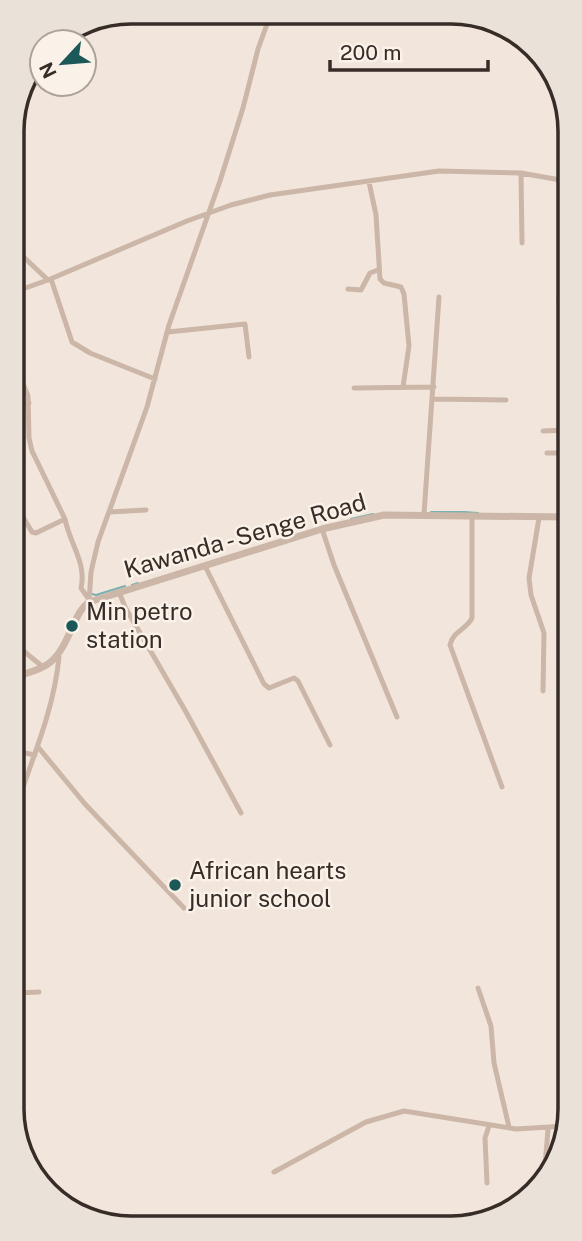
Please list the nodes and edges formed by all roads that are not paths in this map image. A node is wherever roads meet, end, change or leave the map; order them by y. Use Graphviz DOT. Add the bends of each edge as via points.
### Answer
graph roads {
  1 [pos="267,24"];
  2 [pos="521,173"];
  3 [pos="558,180"];
  4 [pos="369,183"];
  5 [pos="209,215"];
  6 [pos="522,243"];
  7 [pos="25,258"];
  8 [pos="378,270"];
  9 [pos="49,279"];
  10 [pos="25,288"];
  11 [pos="348,289"];
  12 [pos="439,297"];
  13 [pos="168,332"];
  14 [pos="249,357"];
  15 [pos="155,379"];
  16 [pos="403,387"];
  17 [pos="434,387"];
  18 [pos="354,388"];
  19 [pos="25,391"];
  20 [pos="433,399"];
  21 [pos="506,400"];
  22 [pos="29,403"];
  23 [pos="25,404"];
  24 [pos="558,430"];
  25 [pos="543,431"];
  26 [pos="547,453"];
  27 [pos="558,453"];
  28 [pos="146,510"];
  29 [pos="109,512"];
  30 [pos="424,514"];
  31 [pos="472,515"];
  32 [pos="558,517"];
  33 [pos="539,518"];
  34 [pos="65,519"];
  35 [pos="25,520"];
  36 [pos="323,529"];
  37 [pos="205,566"];
  38 [pos="119,592"];
  39 [pos="89,600"];
  40 [pos="24,652"];
  41 [pos="59,657"];
  42 [pos="43,667"];
  43 [pos="24,673"];
  44 [pos="543,691"];
  45 [pos="397,717"];
  46 [pos="330,745"];
  47 [pos="38,747"];
  48 [pos="24,753"];
  49 [pos="35,755"];
  50 [pos="24,784"];
  51 [pos="502,787"];
  52 [pos="241,813"];
  53 [pos="184,908"];
  54 [pos="478,988"];
  55 [pos="39,992"];
  56 [pos="24,993"];
  57 [pos="489,1126"];
  58 [pos="509,1127"];
  59 [pos="555,1128"];
  60 [pos="548,1129"];
  61 [pos="546,1158"];
  62 [pos="274,1172"];
  63 [pos="487,1182"];
  1 -- 5 [label="street"];
  2 -- 3 [label="street"];
  2 -- 4 [label="street" via="439,171"];
  2 -- 6 [label="street"];
  4 -- 5 [label="street" via="270,195"];
  4 -- 8 [label="street" via="376,215"];
  5 -- 9 [label="street"];
  5 -- 13 [label="street"];
  7 -- 9 [label="street"];
  8 -- 11 [label="street" via="370,273 361,290"];
  8 -- 16 [label="street" via="382,282 401,287 404,293 409,346"];
  9 -- 10 [label="street"];
  9 -- 15 [label="street" via="72,342"];
  12 -- 17 [label="street"];
  13 -- 14 [label="street" via="245,324"];
  13 -- 15 [label="street"];
  15 -- 29 [label="street"];
  16 -- 17 [label="street"];
  16 -- 18 [label="street"];
  17 -- 20 [label="street"];
  19 -- 22 [label="street"];
  20 -- 21 [label="street"];
  20 -- 30 [label="street"];
  22 -- 23 [label="street"];
  22 -- 34 [label="street" via="32,451"];
  24 -- 25 [label="street"];
  26 -- 27 [label="street"];
  28 -- 29 [label="street"];
  29 -- 39 [label="street" via="98,542"];
  30 -- 31 [label="street, Kawanda - Senge Road"];
  30 -- 36 [label="street, Kawanda - Senge Road" via="384,515"];
  31 -- 33 [label="street, Kawanda - Senge Road"];
  31 -- 51 [label="street" via="472,618 451,638 450,645"];
  32 -- 33 [label="street, Kawanda - Senge Road"];
  33 -- 44 [label="street" via="529,578 544,633"];
  34 -- 35 [label="street" via="36,533"];
  34 -- 39 [label="street" via="80,558 82,592"];
  36 -- 37 [label="street, Kawanda - Senge Road"];
  36 -- 45 [label="street"];
  37 -- 38 [label="street, Kawanda - Senge Road"];
  37 -- 46 [label="street" via="264,684 269,688 289,679 298,681"];
  38 -- 39 [label="street, Kawanda - Senge Road"];
  38 -- 52 [label="street"];
  39 -- 41 [label="street"];
  40 -- 42 [label="street"];
  41 -- 42 [label="street"];
  41 -- 47 [label="street"];
  42 -- 43 [label="street"];
  47 -- 49 [label="street"];
  47 -- 53 [label="street"];
  48 -- 49 [label="street"];
  49 -- 50 [label="street"];
  54 -- 58 [label="street" via="491,1026 494,1063"];
  55 -- 56 [label="street"];
  57 -- 58 [label="street"];
  57 -- 62 [label="street" via="404,1111 366,1122"];
  57 -- 63 [label="street" via="485,1138"];
  58 -- 60 [label="street"];
  59 -- 60 [label="street"];
  60 -- 61 [label="street"];
}
